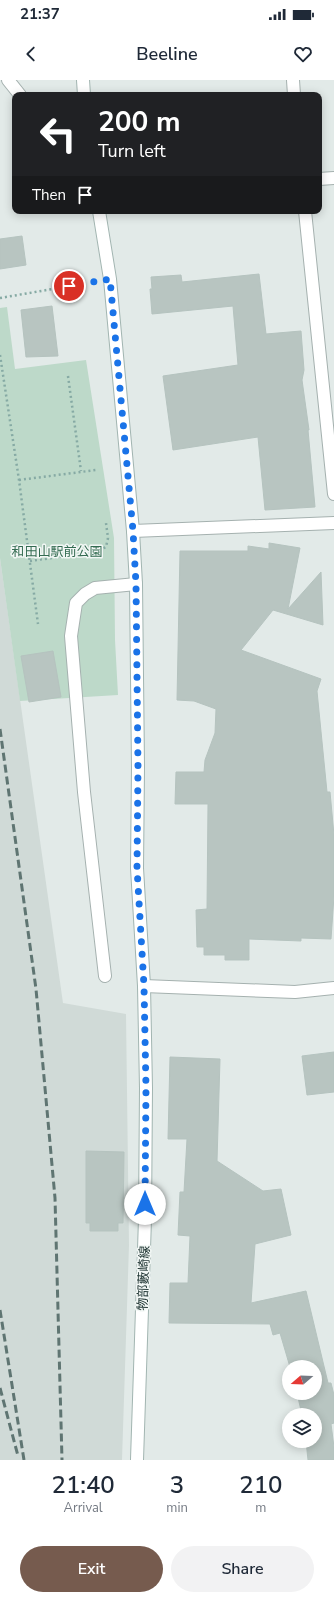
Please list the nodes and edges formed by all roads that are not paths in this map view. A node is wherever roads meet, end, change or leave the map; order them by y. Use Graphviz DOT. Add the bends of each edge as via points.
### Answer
graph roads {
  1 [pos="8,80"];
  2 [pos="83,80"];
  3 [pos="293,80"];
  4 [pos="18,92"];
  5 [pos="84,92"];
  6 [pos="294,92"];
  7 [pos="334,178"];
  8 [pos="322,179"];
  9 [pos="99,214"];
  10 [pos="306,214"];
  11 [pos="334,494"];
  12 [pos="334,523"];
  13 [pos="133,531"];
  14 [pos="136,584"];
  15 [pos="105,976"];
  16 [pos="144,986"];
  17 [pos="334,988"];
  18 [pos="138,1460"];
  1 -- 4 [label="main road"];
  2 -- 5 [label="main road"];
  3 -- 6 [label="main road"];
  7 -- 8 [label="main road"];
  9 -- 13 [label="main road, 物部藪崎線" via="110,279"];
  10 -- 11 [label="main road"];
  12 -- 13 [label="main road"];
  13 -- 14 [label="main road, 物部藪崎線"];
  14 -- 15 [label="main road" via="95,588 85,594 76,603 71,636 84,792"];
  14 -- 16 [label="main road, 物部藪崎線" via="137,868"];
  16 -- 17 [label="main road" via="295,992"];
  16 -- 18 [label="main road, 物部藪崎線" via="145,1218"];
}
